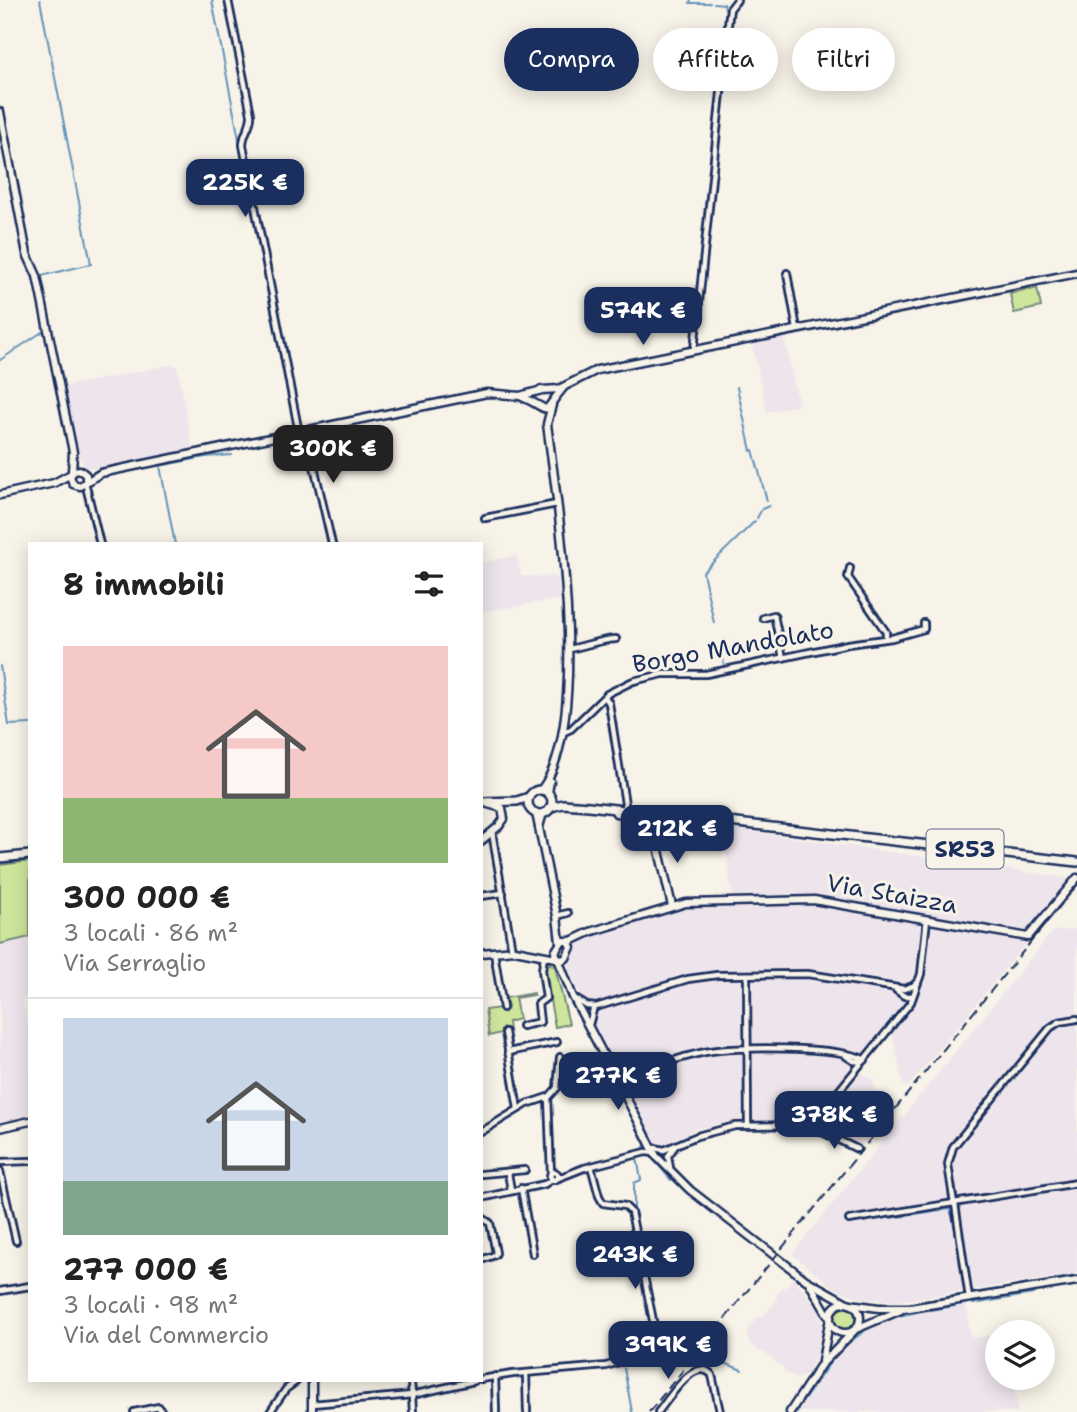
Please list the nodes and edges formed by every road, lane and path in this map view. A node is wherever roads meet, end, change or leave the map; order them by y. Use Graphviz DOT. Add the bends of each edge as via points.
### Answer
graph roads {
  1 [pos="228,0"];
  2 [pos="737,0"];
  3 [pos="0,111"];
  4 [pos="1077,272"];
  5 [pos="787,273"];
  6 [pos="797,329"];
  7 [pos="694,350"];
  8 [pos="564,387"];
  9 [pos="547,390"];
  10 [pos="537,392"];
  11 [pos="520,396"];
  12 [pos="553,403"];
  13 [pos="537,406"];
  14 [pos="547,424"];
  15 [pos="302,432"];
  16 [pos="73,452"];
  17 [pos="83,471"];
  18 [pos="72,473"];
  19 [pos="101,473"];
  20 [pos="86,481"];
  21 [pos="54,483"];
  22 [pos="76,485"];
  23 [pos="88,493"];
  24 [pos="0,495"];
  25 [pos="557,504"];
  26 [pos="485,518"];
  27 [pos="100,542"];
  28 [pos="331,542"];
  29 [pos="850,568"];
  30 [pos="763,618"];
  31 [pos="924,623"];
  32 [pos="886,638"];
  33 [pos="615,639"];
  34 [pos="569,649"];
  35 [pos="783,658"];
  36 [pos="605,697"];
  37 [pos="561,734"];
  38 [pos="546,794"];
  39 [pos="529,801"];
  40 [pos="483,802"];
  41 [pos="483,802"];
  42 [pos="563,804"];
  43 [pos="551,807"];
  44 [pos="614,809"];
  45 [pos="626,810"];
  46 [pos="539,813"];
  47 [pos="695,818"];
  48 [pos="656,831"];
  49 [pos="492,832"];
  50 [pos="483,839"];
  51 [pos="28,855"];
  52 [pos="0,858"];
  53 [pos="1077,862"];
  54 [pos="1077,878"];
  55 [pos="503,893"];
  56 [pos="483,896"];
  57 [pos="673,906"];
  58 [pos="568,913"];
  59 [pos="557,916"];
  60 [pos="927,919"];
  61 [pos="566,943"];
  62 [pos="512,950"];
  63 [pos="494,952"];
  64 [pos="483,953"];
  65 [pos="544,956"];
  66 [pos="560,958"];
  67 [pos="747,975"];
  68 [pos="920,979"];
  69 [pos="892,988"];
  70 [pos="904,989"];
  71 [pos="902,995"];
  72 [pos="914,996"];
  73 [pos="573,997"];
  74 [pos="503,1008"];
  75 [pos="593,1008"];
  76 [pos="581,1012"];
  77 [pos="903,1013"];
  78 [pos="1077,1019"];
  79 [pos="522,1026"];
  80 [pos="590,1030"];
  81 [pos="505,1032"];
  82 [pos="557,1042"];
  83 [pos="747,1049"];
  84 [pos="508,1052"];
  85 [pos="842,1055"];
  86 [pos="560,1058"];
  87 [pos="848,1058"];
  88 [pos="864,1061"];
  89 [pos="610,1068"];
  90 [pos="849,1079"];
  91 [pos="623,1081"];
  92 [pos="548,1098"];
  93 [pos="518,1109"];
  94 [pos="819,1116"];
  95 [pos="28,1123"];
  96 [pos="28,1123"];
  97 [pos="810,1123"];
  98 [pos="748,1125"];
  99 [pos="0,1130"];
  100 [pos="483,1131"];
  101 [pos="823,1132"];
  102 [pos="680,1143"];
  103 [pos="653,1149"];
  104 [pos="857,1149"];
  105 [pos="28,1161"];
  106 [pos="0,1162"];
  107 [pos="591,1166"];
  108 [pos="525,1170"];
  109 [pos="670,1170"];
  110 [pos="0,1171"];
  111 [pos="508,1172"];
  112 [pos="483,1174"];
  113 [pos="554,1176"];
  114 [pos="1077,1183"];
  115 [pos="523,1188"];
  116 [pos="511,1190"];
  117 [pos="483,1197"];
  118 [pos="954,1204"];
  119 [pos="483,1219"];
  120 [pos="849,1220"];
  121 [pos="16,1241"];
  122 [pos="533,1254"];
  123 [pos="483,1259"];
  124 [pos="806,1280"];
  125 [pos="1077,1282"];
  126 [pos="28,1286"];
  127 [pos="0,1292"];
  128 [pos="969,1298"];
  129 [pos="849,1304"];
  130 [pos="910,1308"];
  131 [pos="830,1320"];
  132 [pos="855,1330"];
  133 [pos="693,1340"];
  134 [pos="659,1350"];
  135 [pos="820,1366"];
  136 [pos="526,1373"];
  137 [pos="495,1376"];
  138 [pos="483,1379"];
  139 [pos="296,1382"];
  140 [pos="313,1382"];
  141 [pos="411,1382"];
  142 [pos="470,1382"];
  143 [pos="412,1395"];
  144 [pos="312,1408"];
  145 [pos="134,1412"];
  146 [pos="162,1412"];
  147 [pos="270,1412"];
  148 [pos="413,1412"];
  149 [pos="496,1412"];
  150 [pos="527,1412"];
  151 [pos="658,1412"];
  152 [pos="720,1412"];
  153 [pos="790,1412"];
  1 -- 15 [label="street" via="251,114 244,148"];
  2 -- 7 [label="street" via="729,16"];
  3 -- 16 [label="street" via="27,254 37,276"];
  4 -- 6 [label="street"];
  5 -- 6 [label="street"];
  6 -- 7 [label="street"];
  7 -- 8 [label="street" via="595,371"];
  8 -- 9 [label="street"];
  8 -- 12 [label="street"];
  9 -- 10 [label="street"];
  9 -- 12 [label="street"];
  10 -- 11 [label="street"];
  10 -- 13 [label="street"];
  11 -- 13 [label="street"];
  11 -- 15 [label="street" via="489,393"];
  12 -- 13 [label="street" via="545,409"];
  12 -- 14 [label="street"];
  13 -- 14 [label="street"];
  14 -- 25 [label="street"];
  15 -- 19 [label="street"];
  15 -- 28 [label="street"];
  16 -- 17 [label="street"];
  16 -- 18 [label="street"];
  17 -- 18 [label="street"];
  17 -- 19 [label="street"];
  17 -- 20 [label="street"];
  18 -- 21 [label="street"];
  18 -- 22 [label="street"];
  19 -- 20 [label="street"];
  20 -- 22 [label="street"];
  20 -- 23 [label="street"];
  21 -- 22 [label="street"];
  21 -- 24 [label="street"];
  22 -- 23 [label="street"];
  23 -- 27 [label="street"];
  25 -- 26 [label="street"];
  25 -- 34 [label="street"];
  29 -- 32 [label="street" via="848,577"];
  30 -- 35 [label="street" via="774,615"];
  31 -- 32 [label="street, Borgo Mandolato" via="924,629"];
  32 -- 35 [label="street, Borgo Mandolato"];
  33 -- 34 [label="street"];
  34 -- 37 [label="street"];
  35 -- 36 [label="street, Borgo Mandolato" via="706,674 643,678"];
  36 -- 37 [label="street, Borgo Mandolato"];
  36 -- 45 [label="street"];
  37 -- 38 [label="street"];
  38 -- 39 [label="main road" via="534,792"];
  38 -- 42 [label="main road"];
  38 -- 43 [label="main road"];
  39 -- 40 [label="main road"];
  39 -- 46 [label="main road"];
  41 -- 49 [label="street" via="502,808 504,819"];
  42 -- 43 [label="main road"];
  42 -- 44 [label="main road"];
  43 -- 46 [label="main road"];
  44 -- 45 [label="main road"];
  44 -- 48 [label="street" via="648,818"];
  45 -- 47 [label="main road, SR53"];
  46 -- 59 [label="street"];
  47 -- 48 [label="street" via="665,820"];
  47 -- 53 [label="main road, SR53"];
  48 -- 57 [label="street"];
  49 -- 50 [label="street"];
  49 -- 55 [label="street"];
  51 -- 52 [label="main road"];
  54 -- 60 [label="street, Via Staizza" via="1028,937"];
  55 -- 56 [label="street"];
  55 -- 62 [label="street"];
  57 -- 60 [label="street, Via Staizza" via="821,900"];
  57 -- 61 [label="street, Via Staizza"];
  58 -- 59 [label="street"];
  59 -- 61 [label="street"];
  60 -- 68 [label="street"];
  61 -- 65 [label="street, Via Staizza"];
  61 -- 66 [label="street"];
  61 -- 66 [label="street"];
  62 -- 63 [label="street"];
  62 -- 65 [label="street"];
  63 -- 64 [label="street"];
  63 -- 74 [label="street"];
  65 -- 66 [label="street"];
  65 -- 79 [label="street" via="546,998 538,1004 540,1022"];
  66 -- 73 [label="street"];
  67 -- 69 [label="street" via="808,974"];
  67 -- 75 [label="street" via="698,977"];
  67 -- 83 [label="street"];
  68 -- 70 [label="street"];
  68 -- 72 [label="street"];
  69 -- 70 [label="street"];
  69 -- 71 [label="street"];
  70 -- 72 [label="street"];
  71 -- 72 [label="street"];
  71 -- 77 [label="street"];
  72 -- 77 [label="street"];
  73 -- 75 [label="street"];
  73 -- 76 [label="street"];
  75 -- 76 [label="street"];
  75 -- 80 [label="street"];
  76 -- 80 [label="street"];
  77 -- 88 [label="street"];
  78 -- 118 [label="street" via="1050,1028 953,1147 948,1164"];
  80 -- 89 [label="street"];
  81 -- 84 [label="street"];
  82 -- 84 [label="street"];
  83 -- 85 [label="street"];
  83 -- 91 [label="street" via="706,1052 635,1073"];
  83 -- 98 [label="street"];
  84 -- 93 [label="street"];
  85 -- 87 [label="street"];
  85 -- 88 [label="street"];
  86 -- 92 [label="street" via="557,1088"];
  87 -- 88 [label="street"];
  87 -- 90 [label="street" via="852,1067"];
  88 -- 90 [label="street"];
  89 -- 91 [label="street"];
  89 -- 91 [label="street"];
  90 -- 94 [label="street"];
  91 -- 103 [label="street"];
  92 -- 93 [label="street"];
  92 -- 113 [label="street"];
  93 -- 100 [label="street"];
  94 -- 97 [label="street"];
  94 -- 101 [label="street"];
  95 -- 99 [label="street"];
  96 -- 99 [label="street"];
  97 -- 98 [label="street"];
  97 -- 101 [label="street"];
  98 -- 102 [label="street"];
  101 -- 104 [label="street"];
  102 -- 103 [label="street"];
  102 -- 109 [label="street" via="668,1156"];
  103 -- 107 [label="street"];
  103 -- 109 [label="street"];
  105 -- 106 [label="street"];
  107 -- 113 [label="street"];
  107 -- 134 [label="street" via="603,1203 625,1206 631,1212"];
  108 -- 111 [label="street"];
  109 -- 124 [label="street"];
  110 -- 121 [label="street"];
  111 -- 112 [label="street"];
  111 -- 116 [label="street"];
  113 -- 115 [label="street" via="545,1184"];
  114 -- 118 [label="street"];
  115 -- 116 [label="street"];
  115 -- 122 [label="street"];
  116 -- 117 [label="street"];
  118 -- 120 [label="street"];
  118 -- 128 [label="street"];
  119 -- 123 [label="street" via="491,1225 496,1253"];
  124 -- 129 [label="street"];
  124 -- 131 [label="street"];
  125 -- 128 [label="street"];
  126 -- 127 [label="street"];
  128 -- 130 [label="street"];
  129 -- 130 [label="street"];
  129 -- 131 [label="street" via="836,1306"];
  129 -- 132 [label="street" via="860,1316"];
  130 -- 132 [label="street"];
  131 -- 132 [label="street" via="840,1333"];
  131 -- 135 [label="street"];
  132 -- 135 [label="street"];
  133 -- 134 [label="street" via="689,1354"];
  134 -- 136 [label="street" via="606,1366"];
  135 -- 153 [label="street"];
  136 -- 137 [label="street"];
  136 -- 150 [label="street"];
  137 -- 138 [label="street"];
  137 -- 149 [label="street"];
  139 -- 147 [label="street"];
  140 -- 144 [label="street"];
  141 -- 143 [label="street"];
  142 -- 143 [label="street"];
  143 -- 144 [label="street"];
  143 -- 148 [label="street"];
  145 -- 146 [label="street" via="159,1407"];
  151 -- 152 [label="street" via="695,1369 712,1375"];
}
